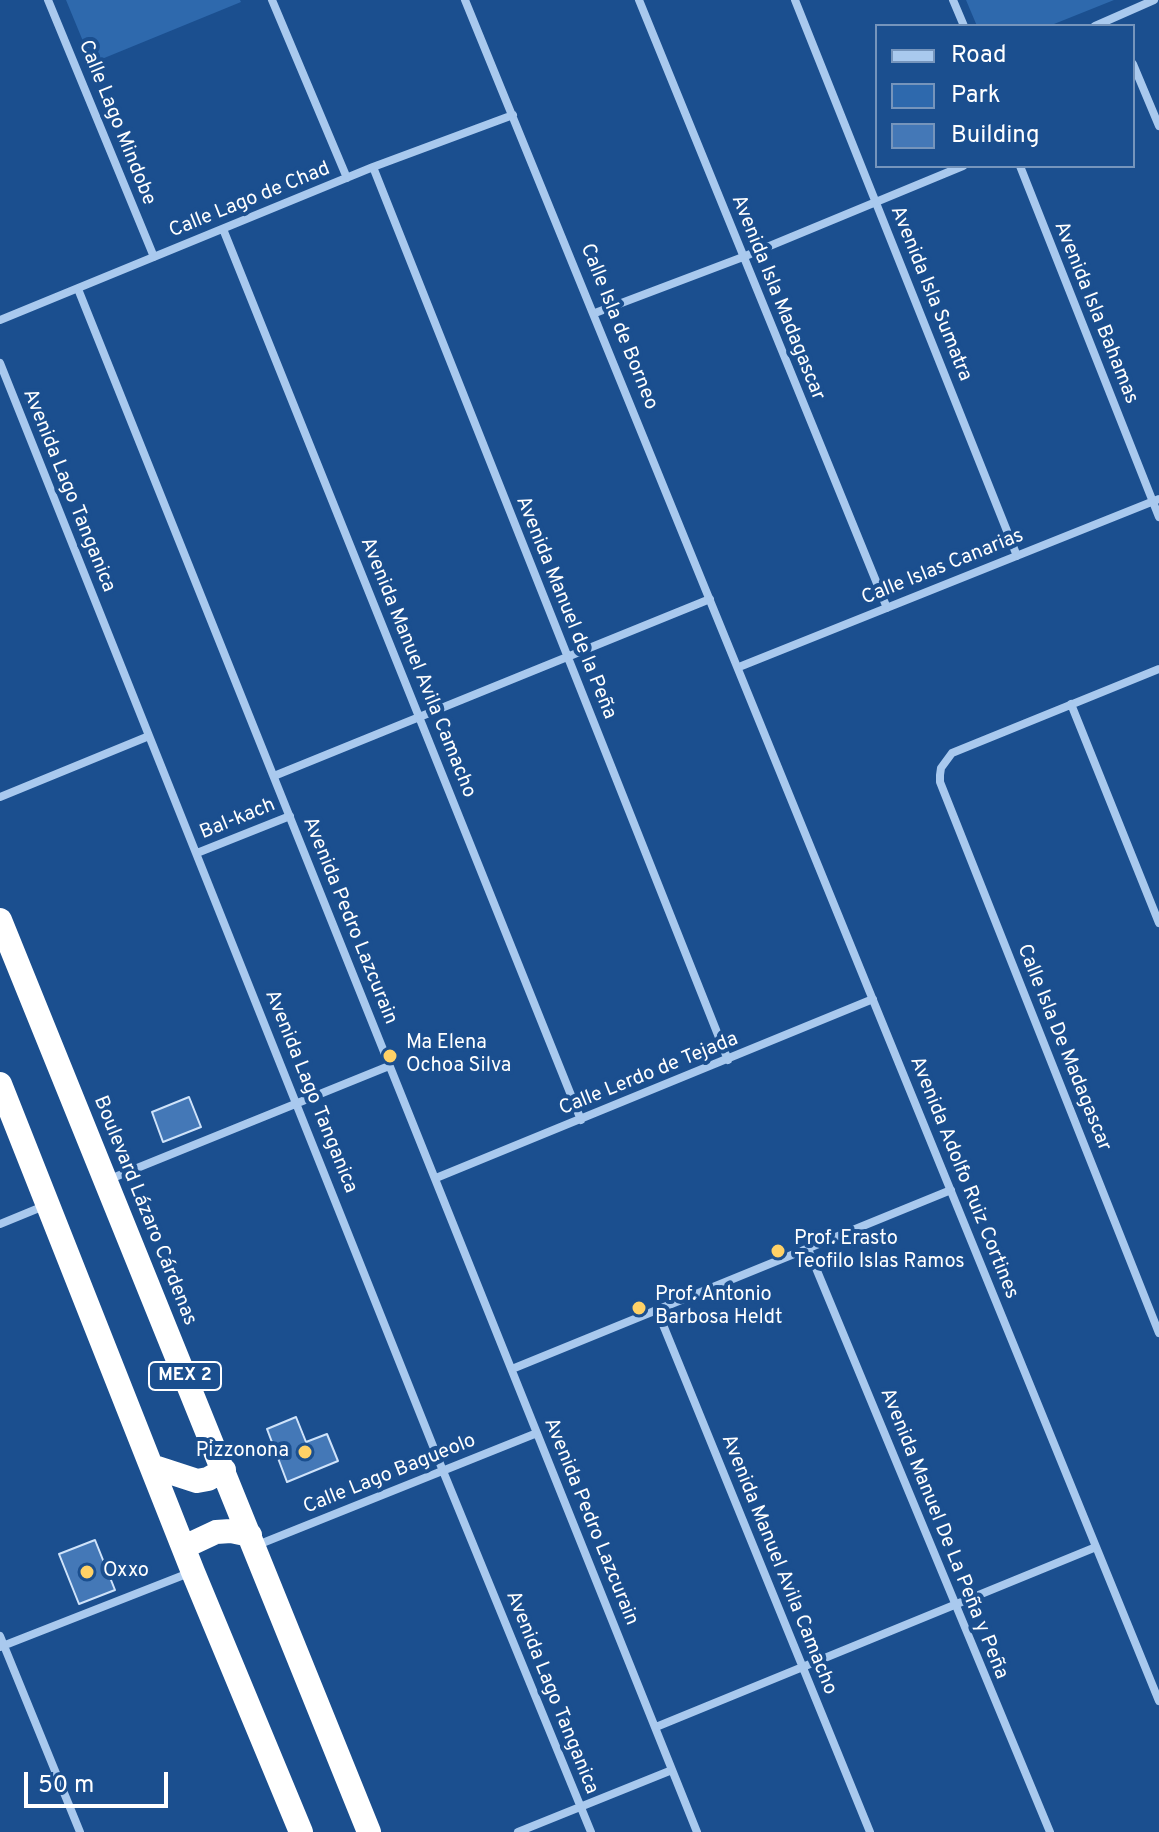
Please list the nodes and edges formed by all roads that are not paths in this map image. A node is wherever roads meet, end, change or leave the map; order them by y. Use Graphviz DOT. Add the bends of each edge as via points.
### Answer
graph roads {
  1 [pos="48,0"];
  2 [pos="272,0"];
  3 [pos="465,0"];
  4 [pos="639,0"];
  5 [pos="795,0"];
  6 [pos="953,0"];
  7 [pos="1154,0"];
  8 [pos="1116,22"];
  9 [pos="963,24"];
  10 [pos="1135,69"];
  11 [pos="513,115"];
  12 [pos="1159,126"];
  13 [pos="373,167"];
  14 [pos="958,168"];
  15 [pos="1021,168"];
  16 [pos="347,178"];
  17 [pos="875,201"];
  18 [pos="223,229"];
  19 [pos="154,257"];
  20 [pos="743,257"];
  21 [pos="78,289"];
  22 [pos="595,313"];
  23 [pos="0,320"];
  24 [pos="0,363"];
  25 [pos="1156,500"];
  26 [pos="1159,517"];
  27 [pos="1017,556"];
  28 [pos="710,599"];
  29 [pos="887,608"];
  30 [pos="567,658"];
  31 [pos="739,667"];
  32 [pos="1159,669"];
  33 [pos="1071,704"];
  34 [pos="419,715"];
  35 [pos="149,736"];
  36 [pos="274,776"];
  37 [pos="0,797"];
  38 [pos="290,816"];
  39 [pos="197,853"];
  40 [pos="0,920"];
  41 [pos="1159,923"];
  42 [pos="873,999"];
  43 [pos="728,1060"];
  44 [pos="389,1066"];
  45 [pos="0,1084"];
  46 [pos="298,1104"];
  47 [pos="581,1120"];
  48 [pos="436,1178"];
  49 [pos="105,1181"];
  50 [pos="951,1190"];
  51 [pos="47,1205"];
  52 [pos="0,1224"];
  53 [pos="808,1249"];
  54 [pos="657,1310"];
  55 [pos="1159,1333"];
  56 [pos="512,1369"];
  57 [pos="537,1433"];
  58 [pos="151,1466"];
  59 [pos="224,1470"];
  60 [pos="443,1471"];
  61 [pos="252,1541"];
  62 [pos="184,1547"];
  63 [pos="1096,1547"];
  64 [pos="193,1572"];
  65 [pos="956,1605"];
  66 [pos="1,1643"];
  67 [pos="803,1668"];
  68 [pos="1159,1701"];
  69 [pos="656,1727"];
  70 [pos="672,1770"];
  71 [pos="580,1807"];
  72 [pos="80,1832"];
  73 [pos="301,1832"];
  74 [pos="369,1832"];
  75 [pos="518,1832"];
  76 [pos="591,1832"];
  77 [pos="697,1832"];
  78 [pos="870,1832"];
  79 [pos="1050,1832"];
  1 -- 19 [label="street, Calle Lago Mindobe"];
  2 -- 16 [label="street"];
  3 -- 11 [label="street, Calle Isla de Borneo"];
  4 -- 20 [label="street, Avenida Isla Madagascar"];
  5 -- 17 [label="street, Avenida Isla Sumatra"];
  6 -- 9 [label="street"];
  7 -- 8 [label="street"];
  10 -- 12 [label="street"];
  11 -- 13 [label="street, Calle Lago de Chad"];
  11 -- 22 [label="street, Calle Isla de Borneo"];
  13 -- 16 [label="street, Calle Lago de Chad"];
  13 -- 30 [label="street, Avenida Manuel de la Peña"];
  14 -- 17 [label="street"];
  15 -- 25 [label="street, Avenida Isla Bahamas"];
  16 -- 18 [label="street, Calle Lago de Chad"];
  17 -- 20 [label="street"];
  17 -- 27 [label="street, Avenida Isla Sumatra"];
  18 -- 19 [label="street, Calle Lago de Chad"];
  18 -- 34 [label="street, Avenida Manuel Avila Camacho"];
  19 -- 21 [label="street, Calle Lago de Chad"];
  20 -- 22 [label="street"];
  20 -- 29 [label="street, Avenida Isla Madagascar"];
  21 -- 23 [label="street, Calle Lago de Chad"];
  21 -- 36 [label="street, Avenida Pedro Lazcurain"];
  22 -- 28 [label="street, Calle Isla de Borneo"];
  24 -- 35 [label="street, Avenida Lago Tanganica"];
  25 -- 26 [label="street, Avenida Isla Bahamas"];
  25 -- 27 [label="street, Calle Islas Canarias"];
  27 -- 29 [label="street, Calle Islas Canarias"];
  28 -- 30 [label="street"];
  28 -- 31 [label="street, Calle Isla de Borneo"];
  29 -- 31 [label="street, Calle Islas Canarias"];
  30 -- 34 [label="street"];
  30 -- 43 [label="street, Avenida Manuel de la Peña"];
  31 -- 42 [label="street, Avenida Adolfo Ruiz Cortines"];
  32 -- 33 [label="street"];
  33 -- 41 [label="street"];
  33 -- 55 [label="street, Calle Isla De Madagascar" via="952,753 940,775"];
  34 -- 36 [label="street"];
  34 -- 47 [label="street, Avenida Manuel Avila Camacho"];
  35 -- 37 [label="street"];
  35 -- 39 [label="street, Avenida Lago Tanganica"];
  36 -- 38 [label="street, Avenida Pedro Lazcurain"];
  38 -- 39 [label="street, Bal-kach"];
  38 -- 44 [label="street, Avenida Pedro Lazcurain"];
  39 -- 46 [label="street, Avenida Lago Tanganica"];
  40 -- 49 [label="highway, Boulevard Lázaro Cárdenas / MEX 2"];
  42 -- 43 [label="street, Calle Lerdo de Tejada"];
  42 -- 50 [label="street, Avenida Adolfo Ruiz Cortines"];
  43 -- 47 [label="street, Calle Lerdo de Tejada"];
  44 -- 46 [label="street"];
  44 -- 48 [label="street, Avenida Pedro Lazcurain"];
  45 -- 51 [label="highway, MEX 2"];
  46 -- 49 [label="street"];
  46 -- 60 [label="street, Avenida Lago Tanganica"];
  47 -- 48 [label="street, Calle Lerdo de Tejada"];
  48 -- 56 [label="street, Avenida Pedro Lazcurain"];
  49 -- 59 [label="highway, Boulevard Lázaro Cárdenas / MEX 2"];
  50 -- 53 [label="street"];
  50 -- 63 [label="street, Avenida Adolfo Ruiz Cortines"];
  51 -- 52 [label="street"];
  51 -- 58 [label="highway, MEX 2"];
  53 -- 54 [label="street"];
  53 -- 65 [label="street, Avenida Manuel De La Peña y Peña"];
  54 -- 56 [label="street"];
  54 -- 67 [label="street, Avenida Manuel Avila Camacho"];
  56 -- 57 [label="street, Avenida Pedro Lazcurain"];
  57 -- 60 [label="street, Calle Lago Bagueolo"];
  57 -- 69 [label="street, Avenida Pedro Lazcurain"];
  58 -- 59 [label="highway" via="197,1481"];
  58 -- 62 [label="highway, MEX 2"];
  59 -- 61 [label="highway, Boulevard Lázaro Cárdenas / MEX 2"];
  60 -- 61 [label="street, Calle Lago Bagueolo"];
  60 -- 71 [label="street, Avenida Lago Tanganica"];
  61 -- 62 [label="highway" via="231,1531 216,1532"];
  61 -- 74 [label="highway, Boulevard Lázaro Cárdenas / MEX 2"];
  62 -- 64 [label="highway, MEX 2"];
  63 -- 65 [label="street"];
  63 -- 68 [label="street, Avenida Adolfo Ruiz Cortines"];
  64 -- 66 [label="street"];
  64 -- 73 [label="highway, MEX 2"];
  65 -- 67 [label="street"];
  65 -- 79 [label="street, Avenida Manuel De La Peña y Peña"];
  66 -- 72 [label="street"];
  67 -- 69 [label="street"];
  67 -- 78 [label="street, Avenida Manuel Avila Camacho"];
  69 -- 70 [label="street, Avenida Pedro Lazcurain"];
  70 -- 71 [label="street"];
  70 -- 77 [label="street, Avenida Pedro Lazcurain"];
  71 -- 75 [label="street"];
  71 -- 76 [label="street, Avenida Lago Tanganica"];
}
